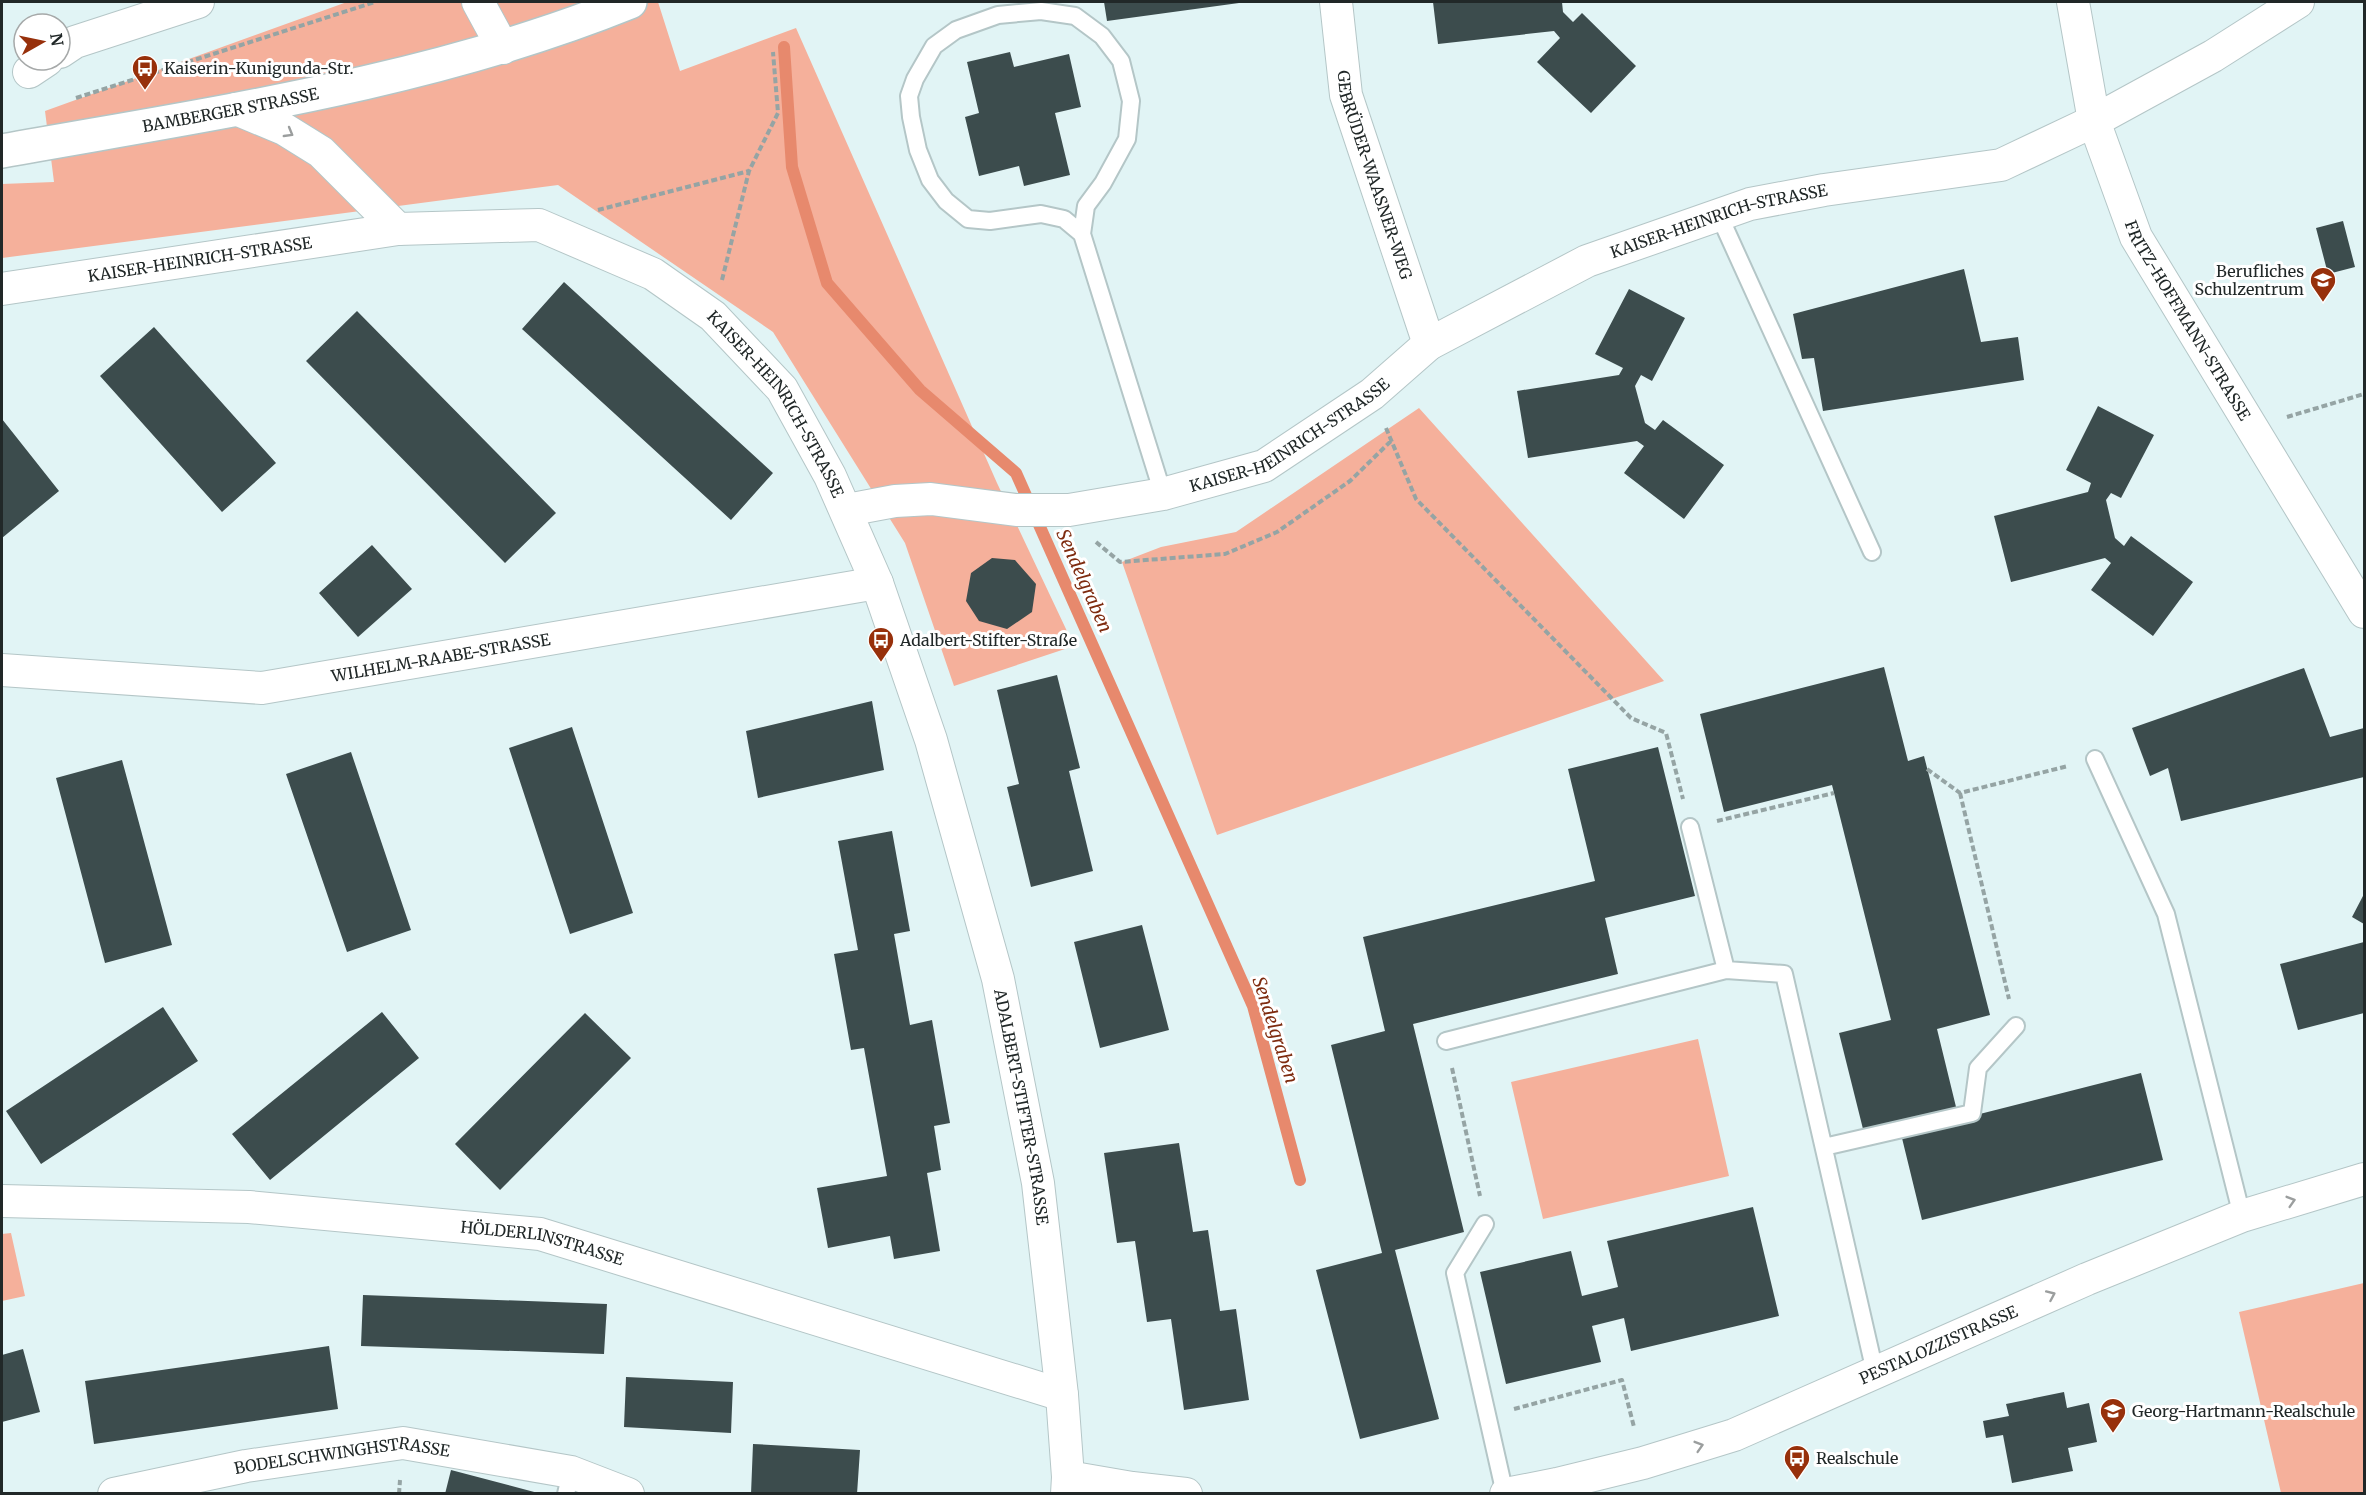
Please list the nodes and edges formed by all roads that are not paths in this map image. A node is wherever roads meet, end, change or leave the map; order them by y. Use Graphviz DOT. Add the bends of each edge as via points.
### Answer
graph roads {
  1 [pos="198,2"];
  2 [pos="478,2"];
  3 [pos="630,2"];
  4 [pos="1336,2"];
  5 [pos="2073,2"];
  6 [pos="2298,2"];
  7 [pos="72,44"];
  8 [pos="503,48"];
  9 [pos="236,109"];
  10 [pos="2094,121"];
  11 [pos="2,151"];
  12 [pos="1719,215"];
  13 [pos="398,229"];
  14 [pos="1082,234"];
  15 [pos="2,289"];
  16 [pos="1429,344"];
  17 [pos="1163,494"];
  18 [pos="847,510"];
  19 [pos="1872,552"];
  20 [pos="878,583"];
  21 [pos="2364,612"];
  22 [pos="2,670"];
  23 [pos="2095,759"];
  24 [pos="1690,827"];
  25 [pos="1726,970"];
  26 [pos="2016,1026"];
  27 [pos="1446,1041"];
  28 [pos="1824,1147"];
  29 [pos="2364,1179"];
  30 [pos="2,1201"];
  31 [pos="2242,1216"];
  32 [pos="1485,1224"];
  33 [pos="1875,1372"];
  34 [pos="1062,1395"];
  35 [pos="569,1483"];
  36 [pos="1068,1485"];
  37 [pos="114,1494"];
  38 [pos="628,1494"];
  39 [pos="1186,1494"];
  40 [pos="1505,1494"];
  1 -- 7 [label="street"];
  2 -- 8 [label="street"];
  3 -- 8 [label="main road, BAMBERGER STRASSE"];
  4 -- 16 [label="street, GEBRÜDER-WAASNER-WEG" via="1346,95"];
  5 -- 10 [label="street, FRITZ-HOFFMANN-STRASSE"];
  6 -- 10 [label="street, KAISER-HEINRICH-STRASSE" via="2212,56"];
  8 -- 9 [label="main road, BAMBERGER STRASSE"];
  9 -- 11 [label="main road, BAMBERGER STRASSE"];
  9 -- 13 [label="street, one-way" via="284,129 321,152"];
  10 -- 12 [label="street, KAISER-HEINRICH-STRASSE" via="2001,165 1824,190 1750,204"];
  10 -- 21 [label="street, FRITZ-HOFFMANN-STRASSE" via="2136,237"];
  12 -- 16 [label="street, KAISER-HEINRICH-STRASSE" via="1587,261"];
  12 -- 19 [label="lane"];
  13 -- 15 [label="street, KAISER-HEINRICH-STRASSE"];
  13 -- 18 [label="street, KAISER-HEINRICH-STRASSE" via="539,225 653,274 713,316 782,389"];
  14 -- 14 [label="lane" via="1086,206 1127,139 1131,101 1121,61 1102,36 1075,16 1041,11 998,15 956,30 934,46 909,96 918,150 930,180 946,201 968,219 990,221 1041,214 1064,219"];
  14 -- 17 [label="lane"];
  16 -- 17 [label="street, KAISER-HEINRICH-STRASSE" via="1372,394 1264,466"];
  17 -- 18 [label="street, KAISER-HEINRICH-STRASSE" via="1069,510 1016,510 931,500 895,501"];
  18 -- 20 [label="street, ADALBERT-STIFTER-STRASSE"];
  20 -- 22 [label="street, WILHELM-RAABE-STRASSE" via="262,688"];
  20 -- 34 [label="street, ADALBERT-STIFTER-STRASSE" via="931,740 998,979 1038,1183"];
  23 -- 31 [label="lane" via="2166,914"];
  24 -- 25 [label="lane"];
  25 -- 27 [label="lane"];
  25 -- 28 [label="lane" via="1784,975"];
  26 -- 28 [label="lane" via="1978,1068 1972,1113"];
  28 -- 33 [label="lane"];
  31 -- 29 [label="street, PESTALOZZISTRASSE, one-way"];
  30 -- 34 [label="street, HÖLDERLINSTRASSE" via="249,1207 540,1234"];
  33 -- 31 [label="street, PESTALOZZISTRASSE, one-way"];
  32 -- 40 [label="lane" via="1455,1273"];
  40 -- 33 [label="street, PESTALOZZISTRASSE, one-way" via="1643,1463 1734,1435"];
  34 -- 36 [label="street, ADALBERT-STIFTER-STRASSE"];
  35 -- 37 [label="street, BODELSCHWINGHSTRASSE" via="403,1443 246,1466"];
  35 -- 38 [label="street, BODELSCHWINGHSTRASSE"];
  36 -- 39 [label="street"];
}
